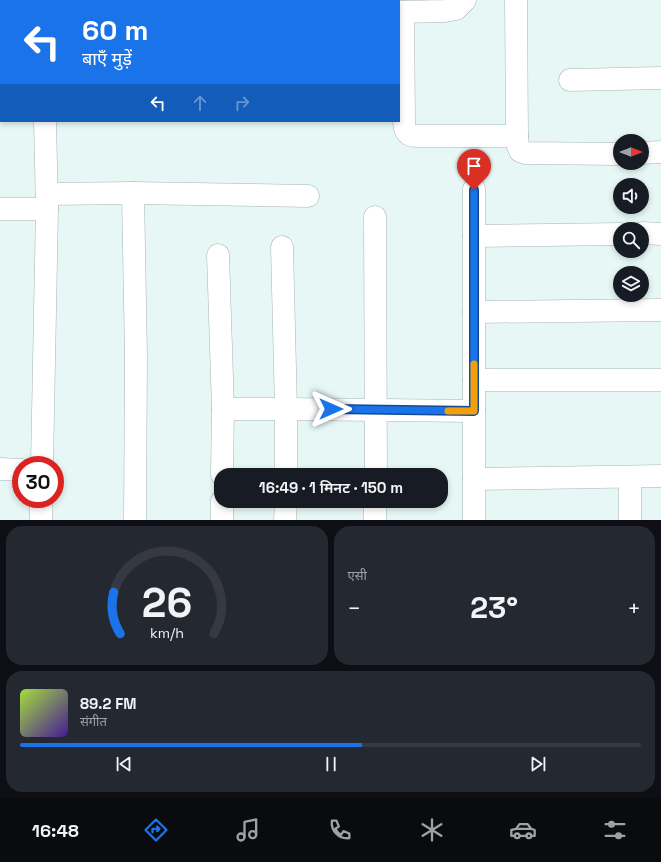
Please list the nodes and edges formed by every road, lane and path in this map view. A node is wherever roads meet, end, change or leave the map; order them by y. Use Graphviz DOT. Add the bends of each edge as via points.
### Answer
graph roads {
  1 [pos="465,0"];
  2 [pos="516,0"];
  3 [pos="401,12"];
  4 [pos="661,78"];
  5 [pos="570,80"];
  6 [pos="402,101"];
  7 [pos="45,122"];
  8 [pos="517,136"];
  9 [pos="661,152"];
  10 [pos="649,153"];
  11 [pos="613,154"];
  12 [pos="474,190"];
  13 [pos="134,193"];
  14 [pos="308,196"];
  15 [pos="47,201"];
  16 [pos="0,209"];
  17 [pos="375,217"];
  18 [pos="613,234"];
  19 [pos="649,234"];
  20 [pos="661,234"];
  21 [pos="474,236"];
  22 [pos="282,246"];
  23 [pos="218,255"];
  24 [pos="661,310"];
  25 [pos="474,312"];
  26 [pos="474,380"];
  27 [pos="661,380"];
  28 [pos="223,409"];
  29 [pos="286,409"];
  30 [pos="376,410"];
  31 [pos="474,411"];
  32 [pos="42,456"];
  33 [pos="222,468"];
  34 [pos="286,468"];
  35 [pos="376,468"];
  36 [pos="0,469"];
  37 [pos="12,470"];
  38 [pos="661,476"];
  39 [pos="630,477"];
  40 [pos="474,479"];
  41 [pos="41,508"];
  42 [pos="222,508"];
  43 [pos="286,508"];
  44 [pos="375,508"];
  45 [pos="41,520"];
  46 [pos="135,520"];
  47 [pos="222,520"];
  48 [pos="286,520"];
  49 [pos="375,520"];
  50 [pos="474,520"];
  51 [pos="630,520"];
  1 -- 3 [label="street" via="456,9"];
  2 -- 8 [label="street"];
  3 -- 6 [label="street"];
  4 -- 5 [label="street"];
  6 -- 8 [label="street" via="405,130 412,136"];
  7 -- 15 [label="street"];
  8 -- 11 [label="street" via="520,151 526,153"];
  9 -- 10 [label="street"];
  12 -- 21 [label="street"];
  13 -- 14 [label="street"];
  13 -- 15 [label="street"];
  13 -- 46 [label="street"];
  15 -- 16 [label="street"];
  15 -- 32 [label="street"];
  17 -- 30 [label="street"];
  18 -- 21 [label="street"];
  19 -- 20 [label="street"];
  21 -- 25 [label="street"];
  22 -- 29 [label="street"];
  23 -- 28 [label="street"];
  24 -- 25 [label="street"];
  25 -- 26 [label="street"];
  26 -- 27 [label="street"];
  26 -- 31 [label="street"];
  28 -- 29 [label="street"];
  28 -- 33 [label="street"];
  29 -- 30 [label="street"];
  29 -- 34 [label="street"];
  30 -- 31 [label="street"];
  30 -- 35 [label="street"];
  31 -- 40 [label="street"];
  36 -- 37 [label="street"];
  38 -- 39 [label="street"];
  39 -- 40 [label="street"];
  39 -- 51 [label="street"];
  40 -- 50 [label="street"];
  41 -- 45 [label="street"];
  42 -- 47 [label="street"];
  43 -- 48 [label="street"];
  44 -- 49 [label="street"];
}
